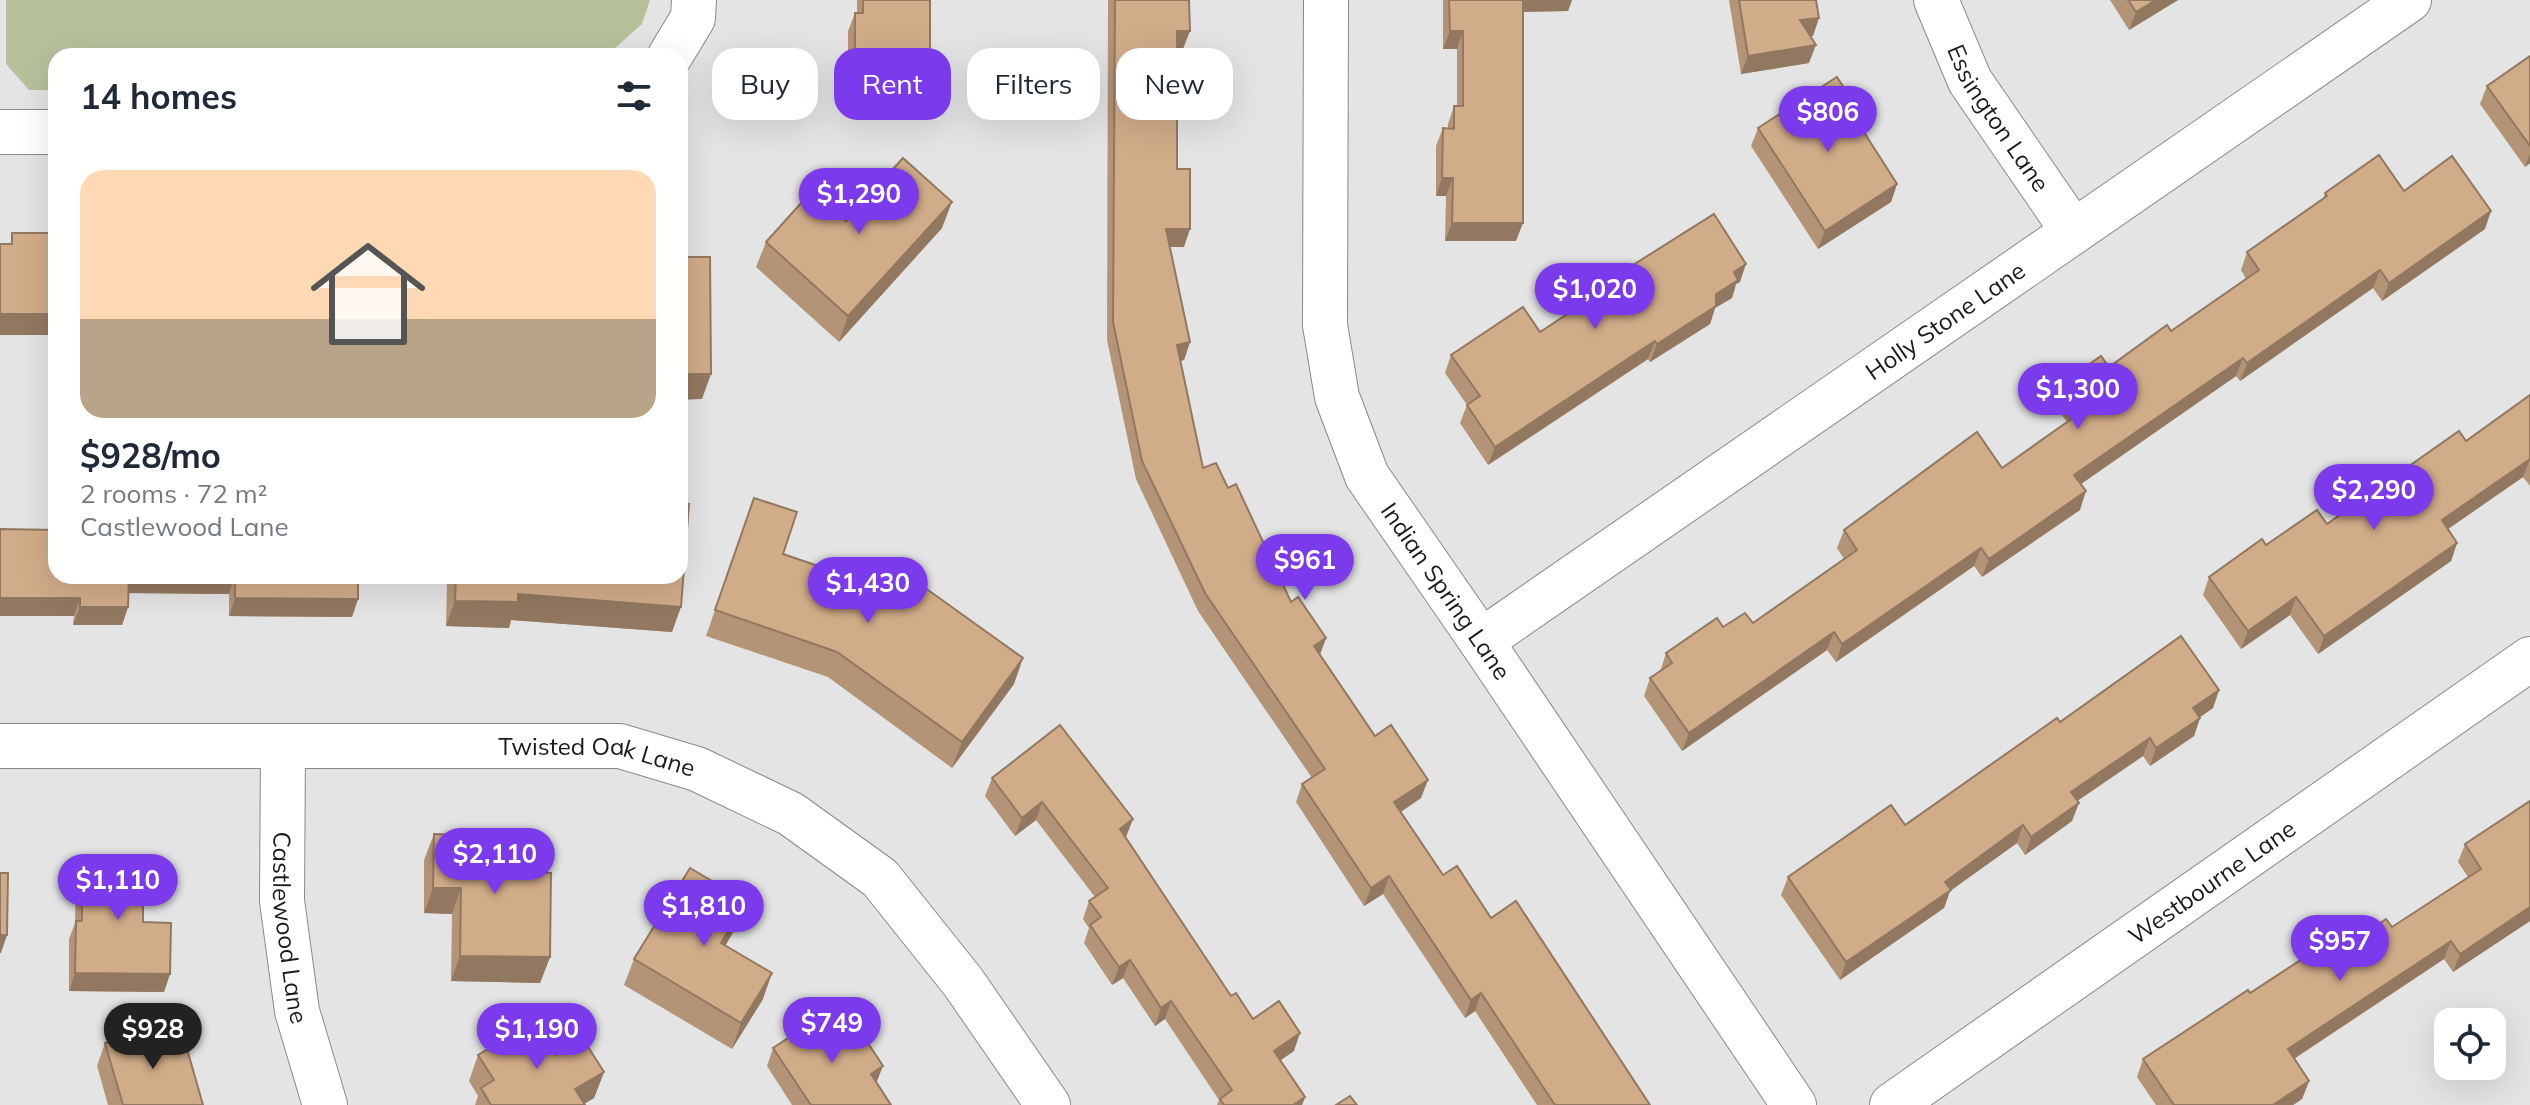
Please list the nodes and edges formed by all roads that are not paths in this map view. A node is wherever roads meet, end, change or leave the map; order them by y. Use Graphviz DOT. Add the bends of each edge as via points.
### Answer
graph roads {
  1 [pos="694,0"];
  2 [pos="1326,0"];
  3 [pos="1936,0"];
  4 [pos="2409,0"];
  5 [pos="675,48"];
  6 [pos="0,132"];
  7 [pos="48,132"];
  8 [pos="2073,231"];
  9 [pos="1481,641"];
  10 [pos="2530,659"];
  11 [pos="0,746"];
  12 [pos="283,746"];
  13 [pos="325,1105"];
  14 [pos="1048,1105"];
  15 [pos="1794,1105"];
  16 [pos="1892,1105"];
  1 -- 5 [label="street" via="693,18"];
  2 -- 9 [label="street, Indian Spring Lane" via="1325,325 1337,397 1367,476"];
  3 -- 8 [label="street, Essington Lane" via="1970,81"];
  4 -- 8 [label="street, Holly Stone Lane"];
  6 -- 7 [label="street"];
  8 -- 9 [label="street, Holly Stone Lane"];
  9 -- 15 [label="street, Indian Spring Lane"];
  10 -- 16 [label="street, Westbourne Lane"];
  11 -- 12 [label="street, Twisted Oak Lane"];
  12 -- 13 [label="street, Castlewood Lane" via="282,901 297,1011"];
  12 -- 14 [label="street, Twisted Oak Lane" via="620,746 697,769 791,814 880,878 963,982"];
}
